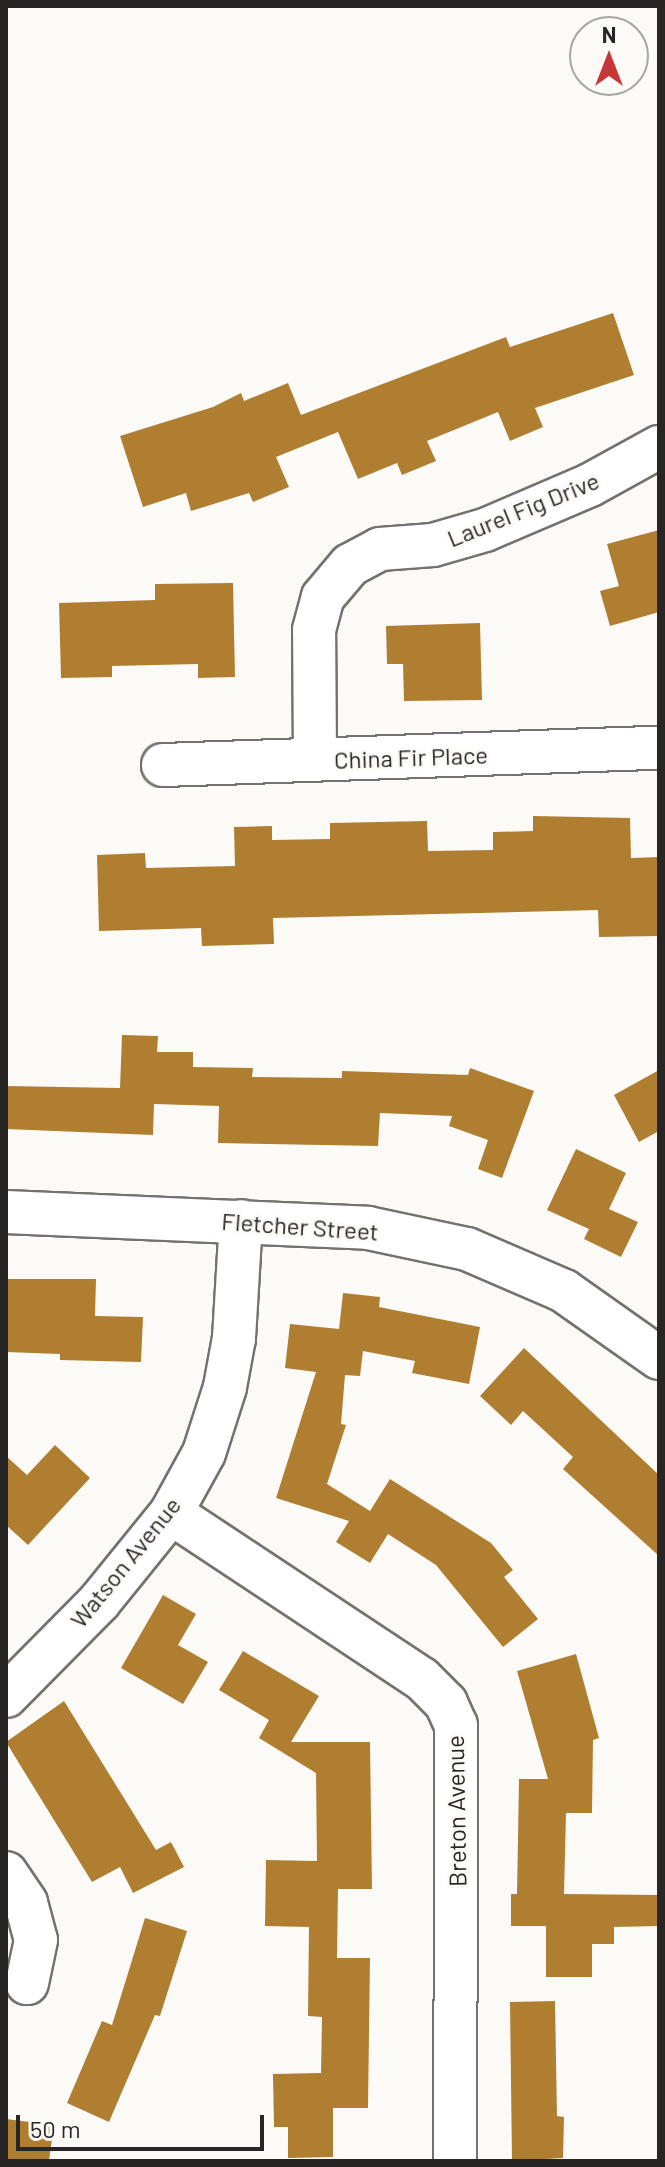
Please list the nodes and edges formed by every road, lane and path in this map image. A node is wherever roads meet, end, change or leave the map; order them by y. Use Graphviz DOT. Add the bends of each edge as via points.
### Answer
graph roads {
  1 [pos="659,447"];
  2 [pos="659,748"];
  3 [pos="315,760"];
  4 [pos="163,765"];
  5 [pos="6,1212"];
  6 [pos="241,1221"];
  7 [pos="659,1357"];
  8 [pos="171,1513"];
  9 [pos="6,1696"];
  10 [pos="6,1873"];
  11 [pos="27,1983"];
  12 [pos="455,2161"];
  1 -- 3 [label="street, Laurel Fig Drive" via="590,485 485,530 433,545 380,549 350,565 323,597 314,630"];
  2 -- 3 [label="street, China Fir Place"];
  3 -- 4 [label="street, China Fir Place"];
  5 -- 6 [label="street, Fletcher Street"];
  6 -- 7 [label="street, Fletcher Street" via="368,1228 467,1249 564,1291"];
  6 -- 8 [label="street, Watson Avenue" via="225,1387 204,1453"];
  8 -- 9 [label="street, Watson Avenue" via="99,1602"];
  8 -- 12 [label="street, Breton Avenue" via="422,1679 446,1703 456,1725"];
  10 -- 11 [label="street" via="26,1903 36,1940"];
}
